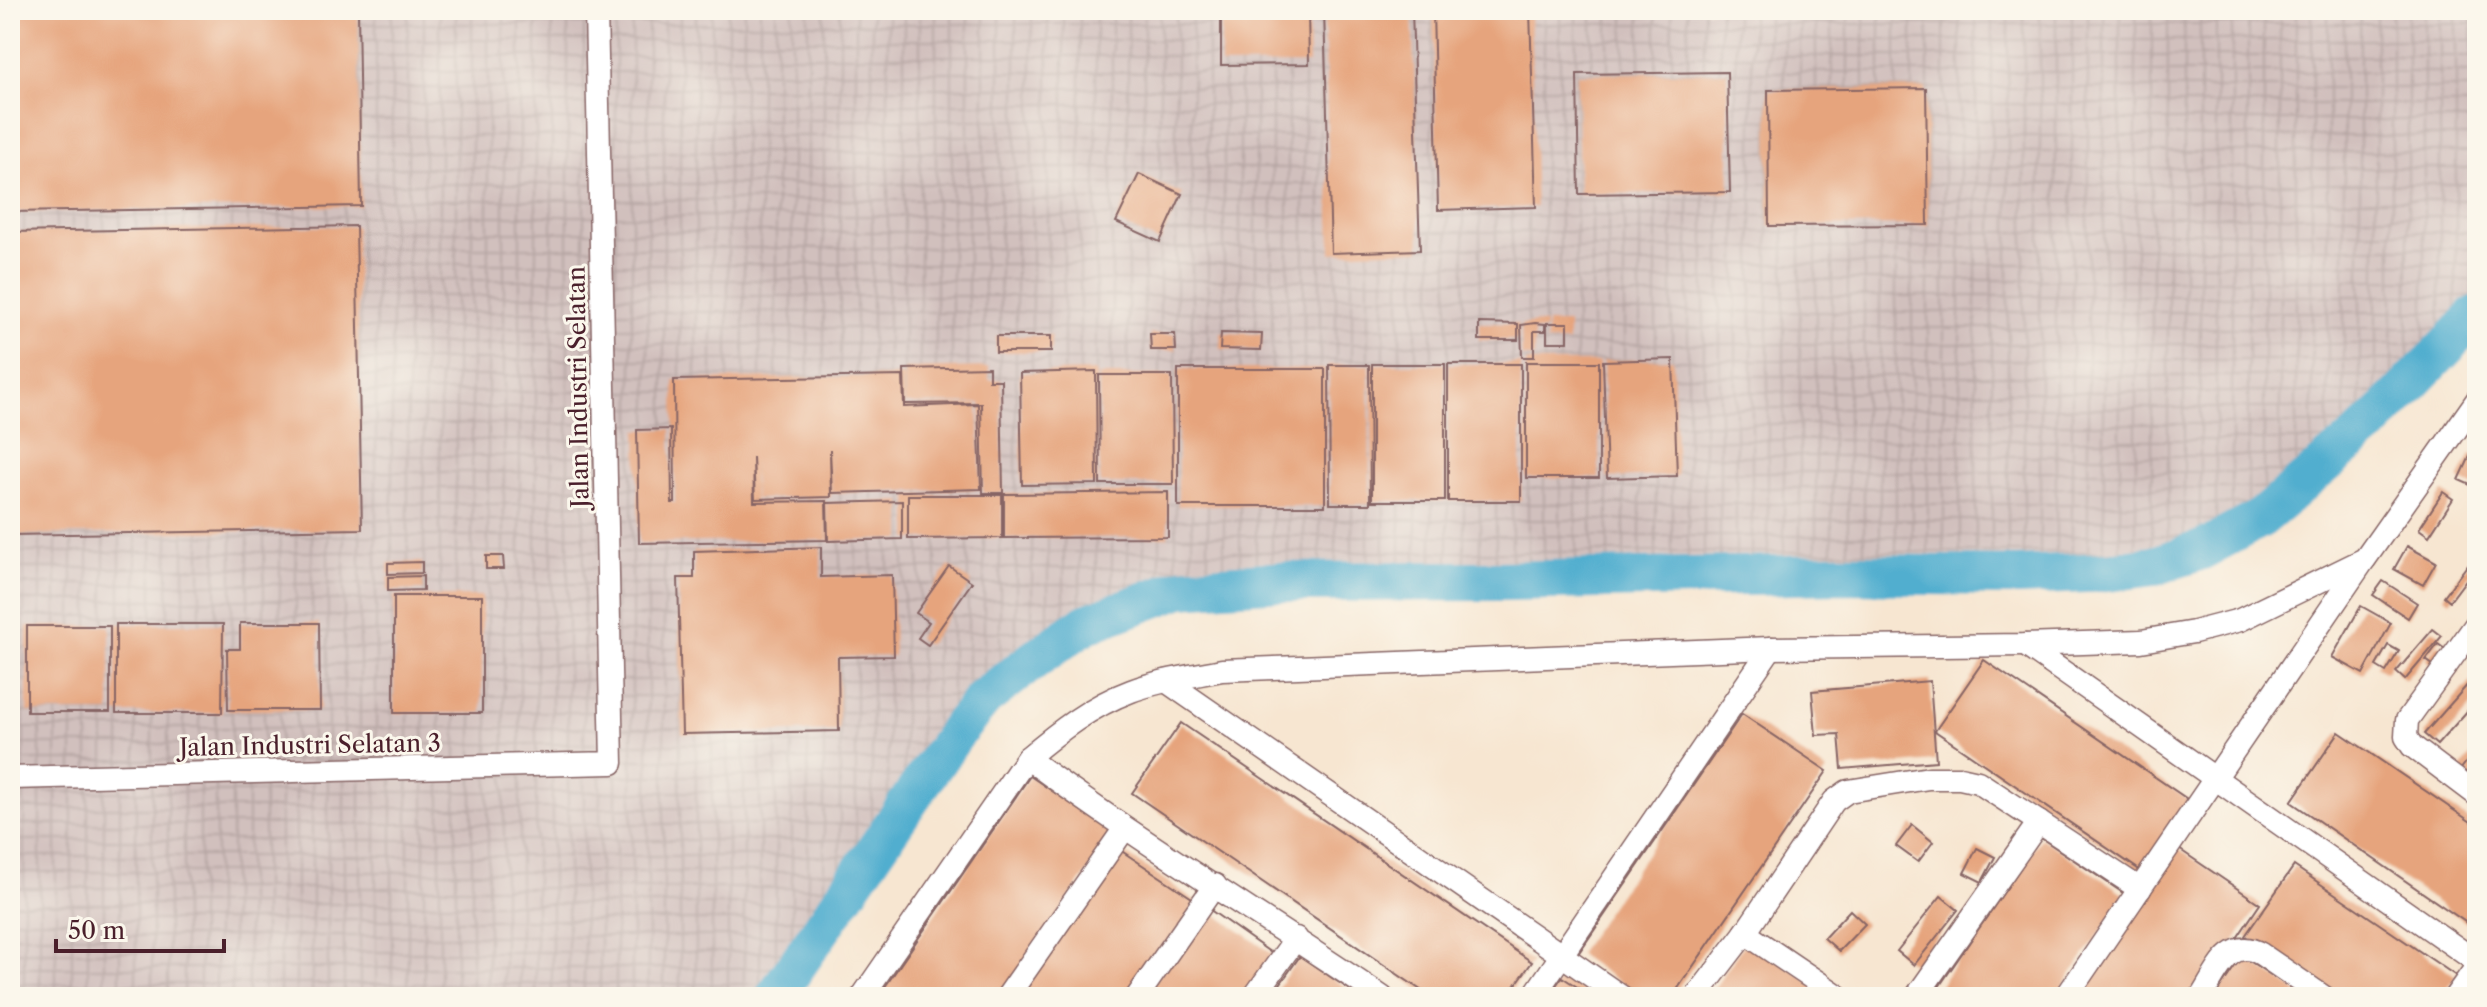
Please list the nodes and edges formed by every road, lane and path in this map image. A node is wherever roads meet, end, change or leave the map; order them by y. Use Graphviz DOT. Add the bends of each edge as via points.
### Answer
graph roads {
  1 [pos="596,10"];
  2 [pos="2477,400"];
  3 [pos="2365,559"];
  4 [pos="2477,623"];
  5 [pos="2025,645"];
  6 [pos="1771,648"];
  7 [pos="1166,681"];
  8 [pos="1027,758"];
  9 [pos="612,763"];
  10 [pos="10,778"];
  11 [pos="2215,778"];
  12 [pos="2477,795"];
  13 [pos="2039,822"];
  14 [pos="1125,828"];
  15 [pos="1215,885"];
  16 [pos="2140,889"];
  17 [pos="1745,933"];
  18 [pos="1296,938"];
  19 [pos="1562,957"];
  20 [pos="2477,964"];
  21 [pos="1009,996"];
  22 [pos="862,997"];
  23 [pos="1137,997"];
  24 [pos="1254,997"];
  25 [pos="1381,997"];
  26 [pos="1533,997"];
  27 [pos="1622,997"];
  28 [pos="1696,997"];
  29 [pos="1840,997"];
  30 [pos="1916,997"];
  31 [pos="2066,997"];
  32 [pos="2201,997"];
  33 [pos="2324,997"];
  34 [pos="2455,997"];
  1 -- 9 [label="street, Jalan Industri Selatan"];
  2 -- 3 [label="street"];
  3 -- 5 [label="street" via="2240,620 2194,632 2141,641"];
  3 -- 11 [label="street"];
  4 -- 12 [label="street" via="2407,720 2406,737"];
  5 -- 6 [label="street"];
  5 -- 11 [label="street"];
  6 -- 7 [label="street" via="1222,670"];
  6 -- 19 [label="street"];
  7 -- 8 [label="street" via="1100,705"];
  7 -- 19 [label="street"];
  8 -- 14 [label="street"];
  8 -- 22 [label="street"];
  9 -- 10 [label="street, Jalan Industri Selatan 3"];
  11 -- 16 [label="street"];
  11 -- 20 [label="street"];
  13 -- 16 [label="street"];
  13 -- 17 [label="street" via="1978,782 1960,778 1848,791 1834,801"];
  13 -- 30 [label="street"];
  14 -- 15 [label="street"];
  14 -- 21 [label="street"];
  15 -- 18 [label="street"];
  15 -- 23 [label="street"];
  16 -- 31 [label="street"];
  17 -- 28 [label="street"];
  17 -- 29 [label="street"];
  18 -- 24 [label="street"];
  18 -- 25 [label="street"];
  19 -- 26 [label="street"];
  19 -- 27 [label="street"];
  20 -- 34 [label="street"];
  32 -- 33 [label="street" via="2228,956 2243,948"];
}
